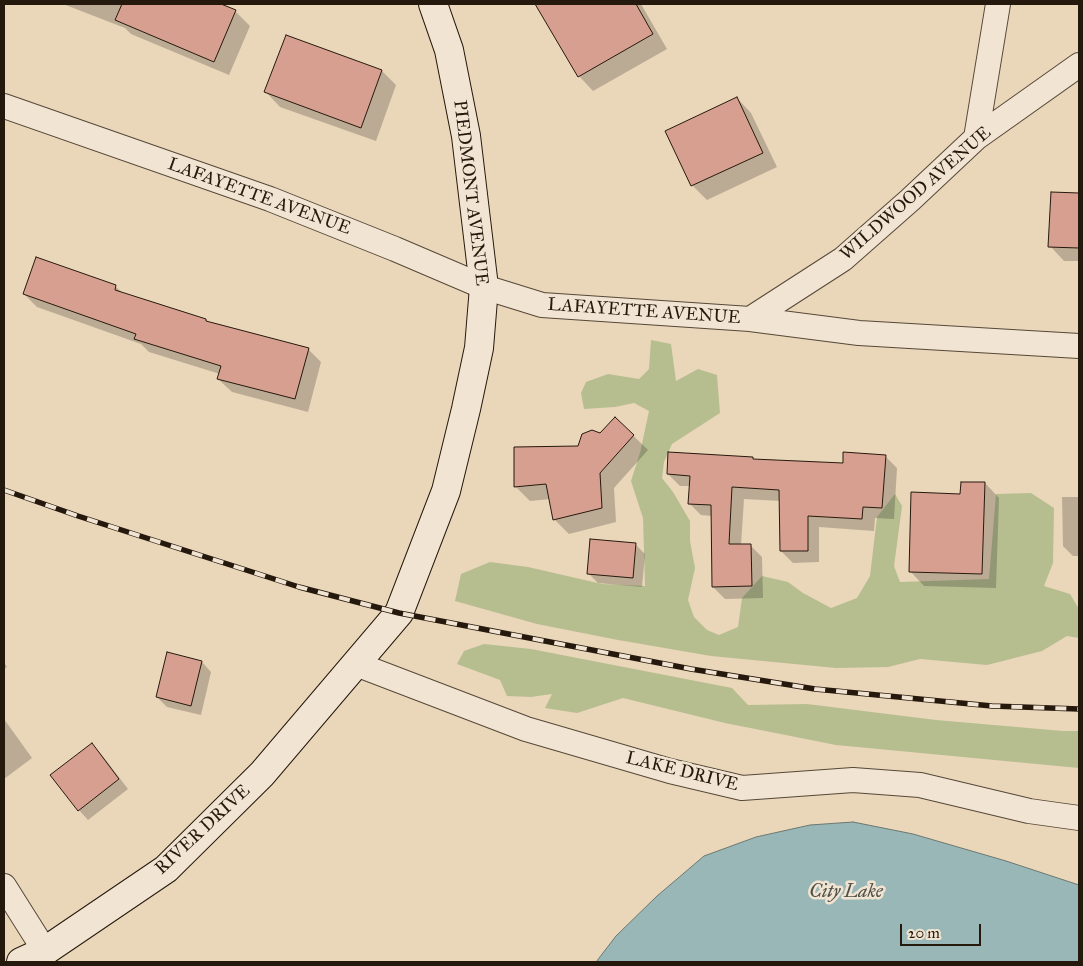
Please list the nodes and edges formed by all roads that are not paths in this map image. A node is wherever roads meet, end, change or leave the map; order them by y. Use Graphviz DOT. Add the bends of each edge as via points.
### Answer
graph roads {
  1 [pos="433,4"];
  2 [pos="998,4"];
  3 [pos="1079,65"];
  4 [pos="4,106"];
  5 [pos="976,138"];
  6 [pos="484,287"];
  7 [pos="750,319"];
  8 [pos="1079,346"];
  9 [pos="356,664"];
  10 [pos="1079,818"];
  11 [pos="4,886"];
  12 [pos="33,957"];
  1 -- 6 [label="street, PIEDMONT AVENUE" via="449,50 466,136"];
  2 -- 5 [label="street"];
  3 -- 5 [label="street, WILDWOOD AVENUE"];
  4 -- 6 [label="street, LAFAYETTE AVENUE" via="270,199"];
  5 -- 7 [label="street, WILDWOOD AVENUE" via="843,259"];
  6 -- 7 [label="street, LAFAYETTE AVENUE" via="542,306"];
  6 -- 9 [label="street, PIEDMONT AVENUE" via="479,348 446,491 399,613"];
  7 -- 8 [label="street, LAFAYETTE AVENUE" via="859,333"];
  9 -- 10 [label="street, LAKE DRIVE" via="526,729 670,771 742,788 853,780 920,785 1029,811"];
  9 -- 12 [label="street, RIVER DRIVE" via="262,774 166,869"];
  11 -- 12 [label="street"];
}
